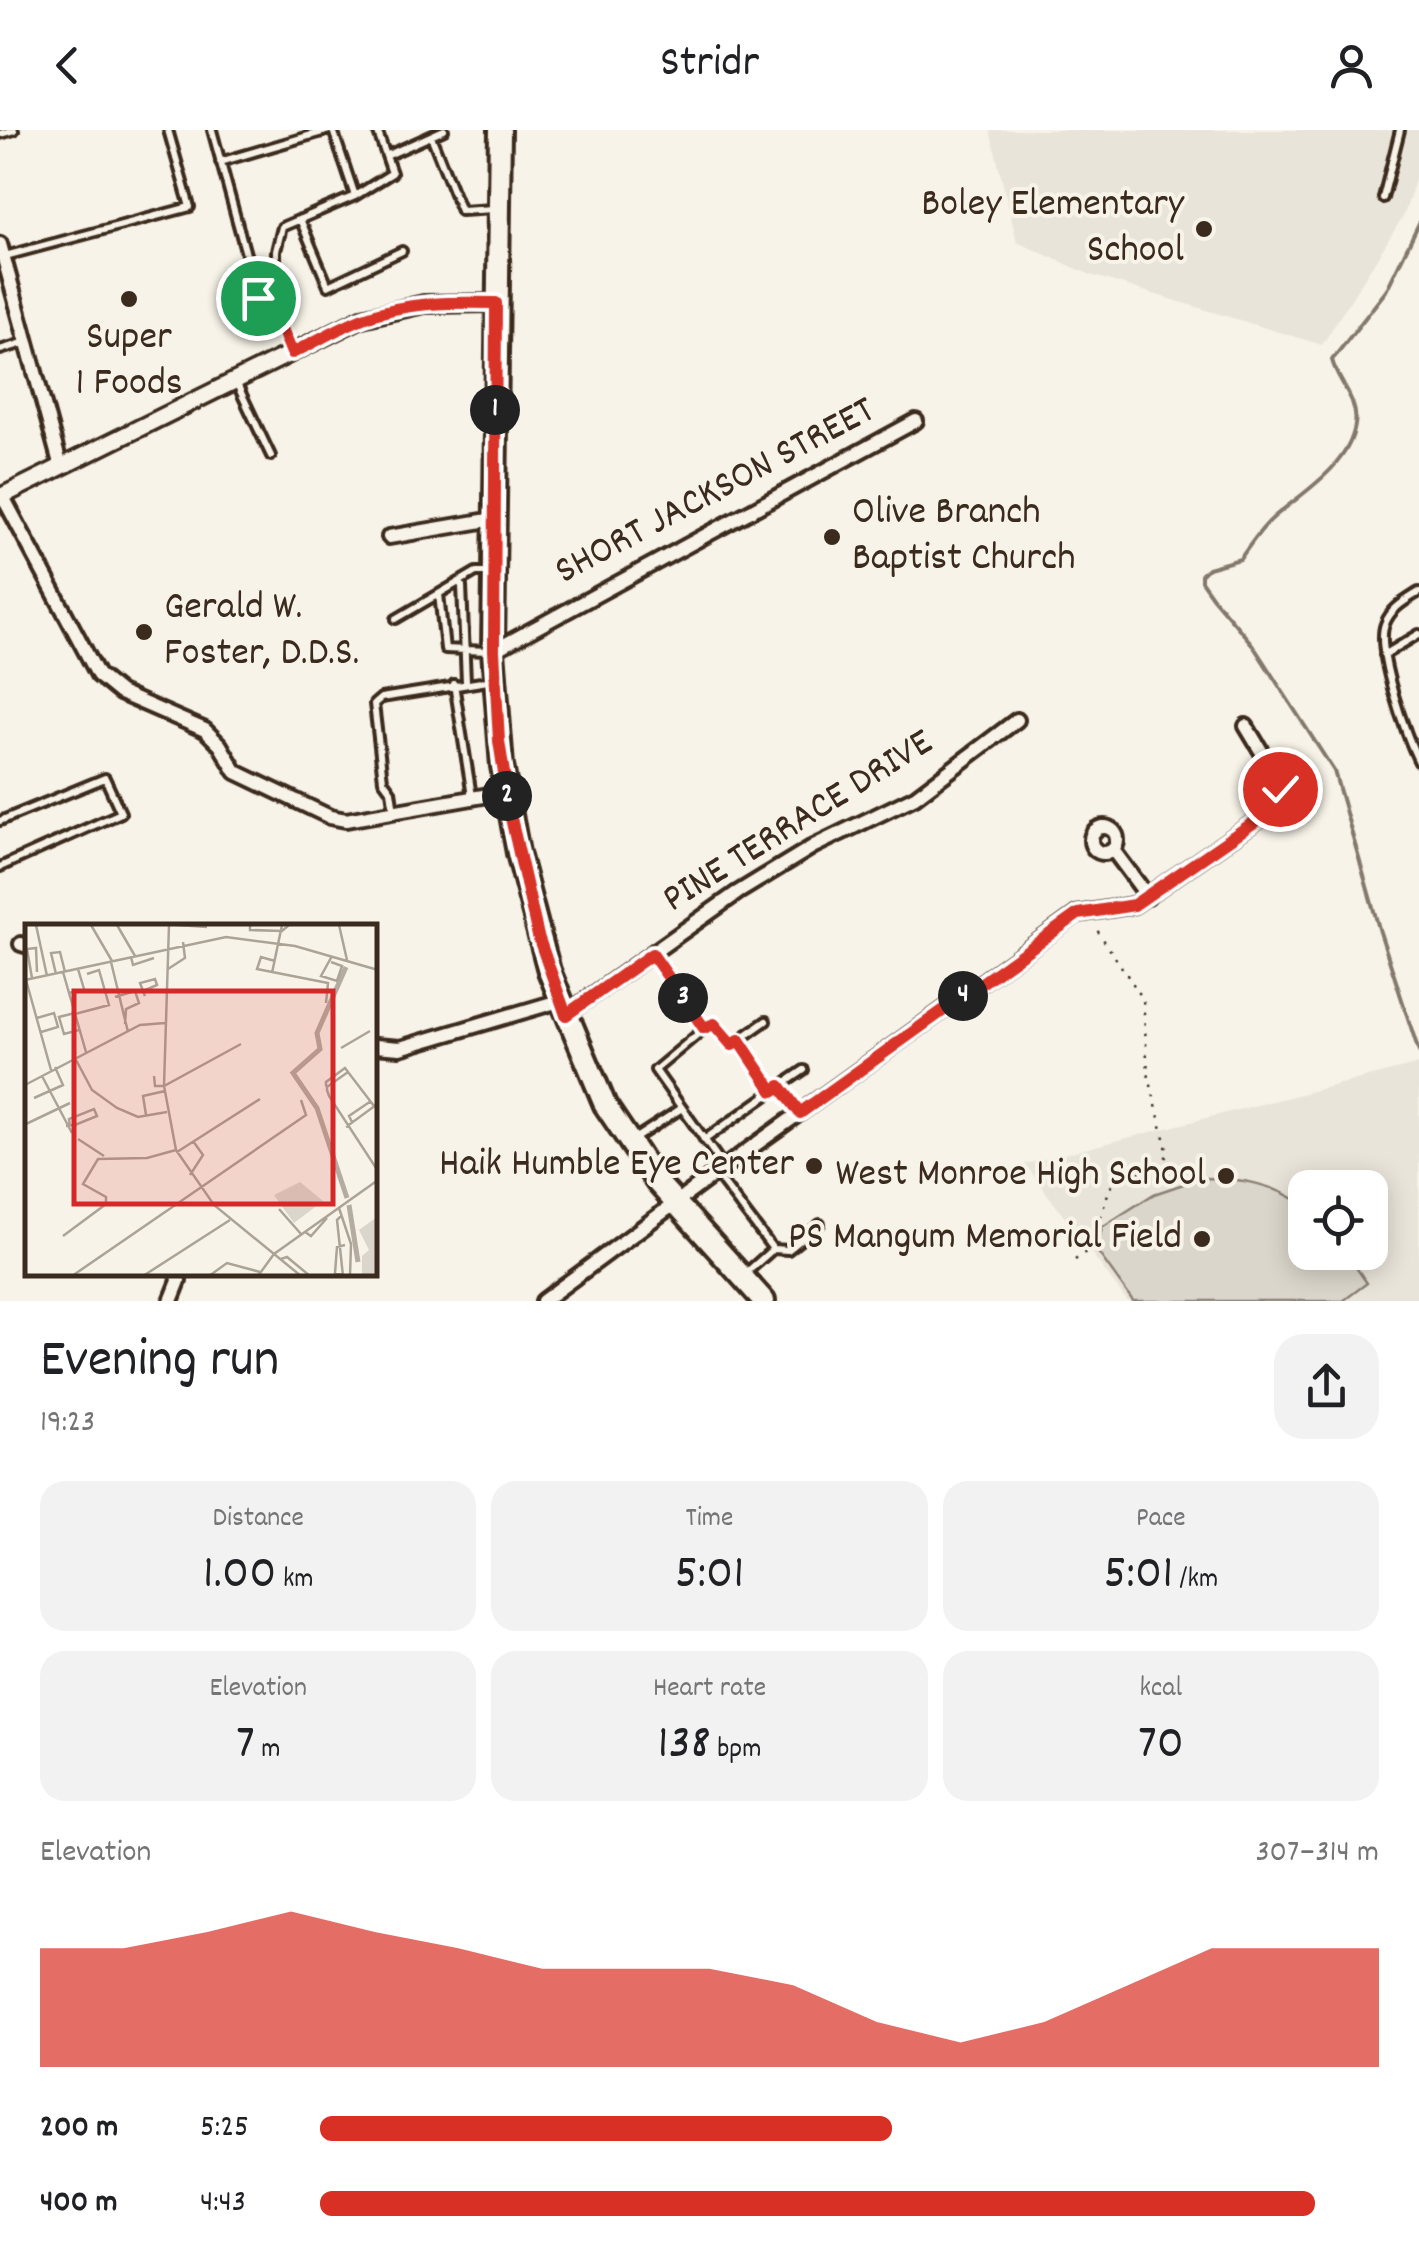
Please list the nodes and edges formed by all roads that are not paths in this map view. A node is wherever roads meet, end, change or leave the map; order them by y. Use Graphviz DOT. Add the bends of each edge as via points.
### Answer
graph roads {
  1 [pos="14,130"];
  2 [pos="168,130"];
  3 [pos="212,130"];
  4 [pos="331,130"];
  5 [pos="377,130"];
  6 [pos="444,130"];
  7 [pos="500,130"];
  8 [pos="1400,130"];
  9 [pos="0,134"];
  10 [pos="431,136"];
  11 [pos="386,156"];
  12 [pos="220,162"];
  13 [pos="355,196"];
  14 [pos="1383,198"];
  15 [pos="498,209"];
  16 [pos="300,219"];
  17 [pos="402,250"];
  18 [pos="1,251"];
  19 [pos="496,303"];
  20 [pos="276,314"];
  21 [pos="27,342"];
  22 [pos="0,350"];
  23 [pos="292,353"];
  24 [pos="235,381"];
  25 [pos="916,421"];
  26 [pos="271,456"];
  27 [pos="61,467"];
  28 [pos="1,496"];
  29 [pos="494,518"];
  30 [pos="388,537"];
  31 [pos="494,572"];
  32 [pos="459,582"];
  33 [pos="1419,592"];
  34 [pos="438,594"];
  35 [pos="396,618"];
  36 [pos="1419,634"];
  37 [pos="494,650"];
  38 [pos="464,652"];
  39 [pos="1384,655"];
  40 [pos="495,680"];
  41 [pos="466,682"];
  42 [pos="454,684"];
  43 [pos="1017,720"];
  44 [pos="1246,726"];
  45 [pos="1419,762"];
  46 [pos="506,792"];
  47 [pos="472,798"];
  48 [pos="394,811"];
  49 [pos="0,822"];
  50 [pos="1113,850"];
  51 [pos="0,867"];
  52 [pos="1148,896"];
  53 [pos="652,954"];
  54 [pos="562,1008"];
  55 [pos="766,1021"];
  56 [pos="704,1028"];
  57 [pos="739,1040"];
  58 [pos="378,1046"];
  59 [pos="804,1070"];
  60 [pos="776,1089"];
  61 [pos="682,1108"];
  62 [pos="800,1113"];
  63 [pos="704,1140"];
  64 [pos="630,1142"];
  65 [pos="720,1170"];
  66 [pos="675,1202"];
  67 [pos="820,1224"];
  68 [pos="772,1249"];
  69 [pos="179,1276"];
  70 [pos="742,1278"];
  71 [pos="171,1301"];
  72 [pos="543,1301"];
  73 [pos="764,1301"];
  1 -- 9 [label="lane"];
  2 -- 18 [label="lane" via="190,207"];
  3 -- 12 [label="lane"];
  4 -- 12 [label="lane"];
  4 -- 13 [label="lane"];
  5 -- 11 [label="lane"];
  6 -- 10 [label="lane"];
  7 -- 15 [label="main road"];
  8 -- 14 [label="lane"];
  10 -- 11 [label="lane"];
  10 -- 15 [label="lane" via="461,211"];
  11 -- 13 [label="lane" via="392,173"];
  12 -- 20 [label="lane" via="258,298"];
  13 -- 16 [label="lane"];
  15 -- 19 [label="main road"];
  16 -- 17 [label="lane" via="328,286"];
  16 -- 20 [label="lane" via="282,227 276,250"];
  18 -- 21 [label="street"];
  19 -- 23 [label="street" via="390,310"];
  19 -- 29 [label="main road"];
  20 -- 23 [label="lane"];
  21 -- 22 [label="lane"];
  21 -- 27 [label="street"];
  23 -- 24 [label="street"];
  24 -- 26 [label="lane"];
  24 -- 27 [label="street"];
  25 -- 37 [label="street, SHORT JACKSON STREET"];
  27 -- 28 [label="street"];
  28 -- 48 [label="street" via="103,681 205,730 236,772 330,817"];
  29 -- 30 [label="street"];
  29 -- 31 [label="main road"];
  31 -- 32 [label="lane"];
  31 -- 37 [label="main road"];
  32 -- 34 [label="lane"];
  32 -- 38 [label="lane"];
  33 -- 39 [label="lane" via="1394,609 1383,627"];
  34 -- 35 [label="lane"];
  34 -- 38 [label="lane" via="443,646"];
  36 -- 39 [label="lane"];
  37 -- 38 [label="lane"];
  37 -- 40 [label="main road"];
  38 -- 41 [label="lane"];
  39 -- 45 [label="lane"];
  40 -- 41 [label="lane"];
  40 -- 46 [label="main road"];
  41 -- 42 [label="lane"];
  42 -- 47 [label="lane"];
  42 -- 48 [label="lane" via="374,704 383,780"];
  43 -- 53 [label="street, PINE TERRACE DRIVE" via="914,796 814,846"];
  44 -- 52 [label="street" via="1278,779 1276,803"];
  46 -- 47 [label="street"];
  46 -- 54 [label="main road" via="538,936"];
  47 -- 48 [label="street"];
  49 -- 51 [label="lane" via="105,778 122,813"];
  50 -- 52 [label="street"];
  52 -- 62 [label="street" via="1134,905 1078,914"];
  53 -- 54 [label="street, PINE TERRACE DRIVE"];
  53 -- 56 [label="lane"];
  54 -- 58 [label="street, PINE TERRACE DRIVE" via="400,1048"];
  54 -- 64 [label="main road" via="605,1105"];
  55 -- 57 [label="lane"];
  56 -- 57 [label="lane" via="714,1024 732,1045"];
  56 -- 61 [label="lane" via="655,1070"];
  57 -- 60 [label="lane"];
  59 -- 60 [label="lane"];
  60 -- 62 [label="lane"];
  60 -- 63 [label="lane"];
  61 -- 63 [label="lane"];
  61 -- 64 [label="lane"];
  62 -- 65 [label="street"];
  63 -- 65 [label="lane"];
  64 -- 66 [label="main road"];
  65 -- 66 [label="street"];
  65 -- 68 [label="lane"];
  66 -- 70 [label="main road"];
  66 -- 72 [label="street"];
  67 -- 68 [label="lane" via="788,1250"];
  68 -- 70 [label="lane"];
  69 -- 71 [label="street"];
  70 -- 73 [label="main road"];
}
